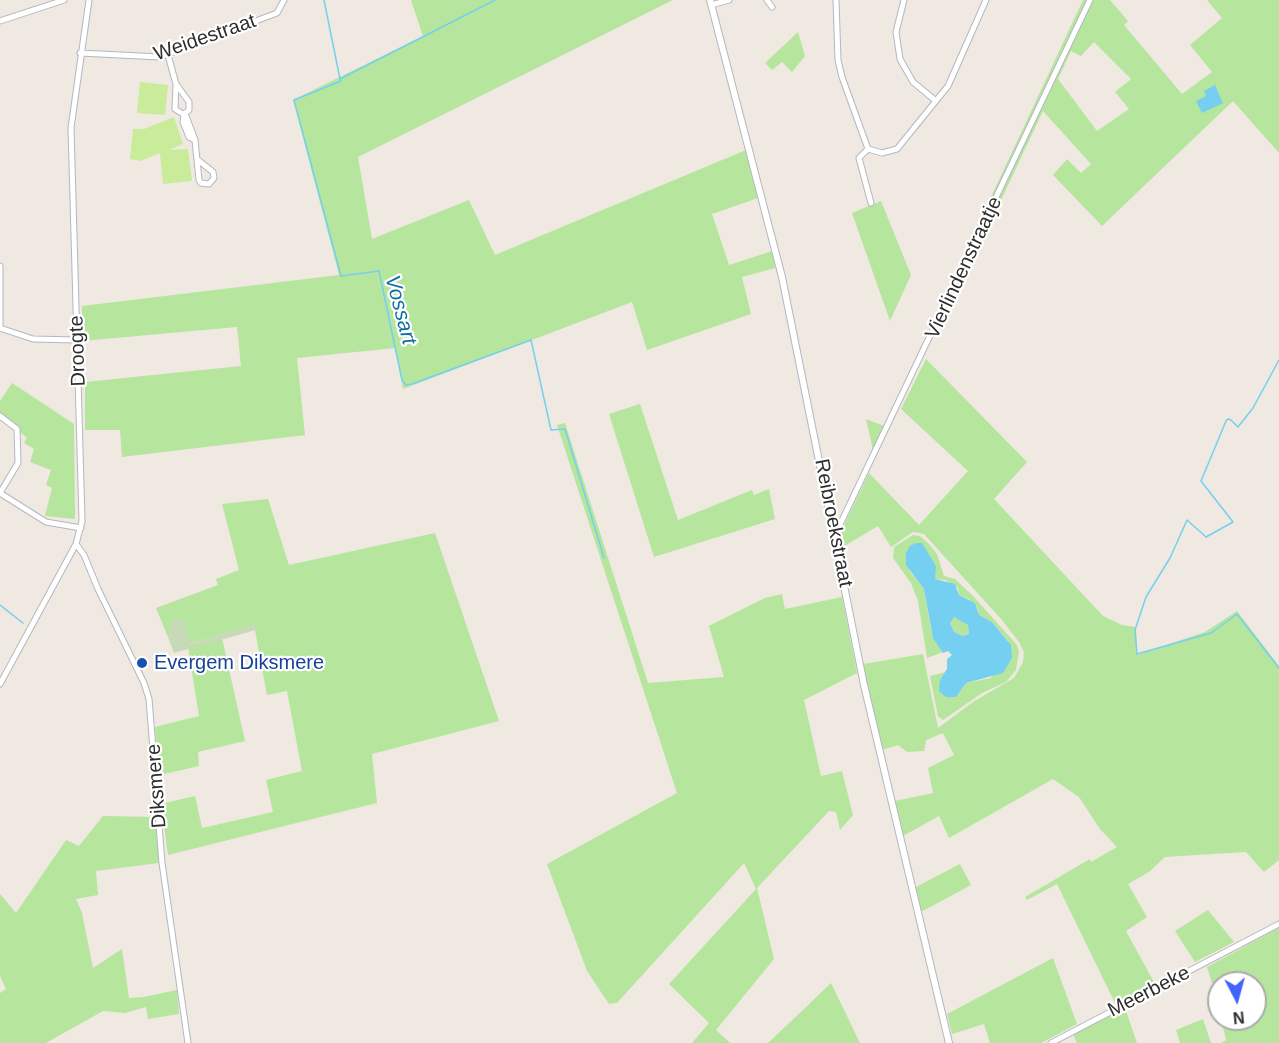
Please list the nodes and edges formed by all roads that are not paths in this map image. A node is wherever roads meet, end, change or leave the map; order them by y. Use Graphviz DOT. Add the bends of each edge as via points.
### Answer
graph roads {
  1 [pos="64,0"];
  2 [pos="80,0"];
  3 [pos="284,0"];
  4 [pos="729,0"];
  5 [pos="766,0"];
  6 [pos="836,0"];
  7 [pos="904,0"];
  8 [pos="986,0"];
  9 [pos="1090,0"];
  10 [pos="89,1"];
  11 [pos="711,2"];
  12 [pos="772,7"];
  13 [pos="0,21"];
  14 [pos="80,53"];
  15 [pos="168,55"];
  16 [pos="176,84"];
  17 [pos="936,102"];
  18 [pos="184,114"];
  19 [pos="868,149"];
  20 [pos="198,160"];
  21 [pos="871,203"];
  22 [pos="0,266"];
  23 [pos="0,327"];
  24 [pos="77,340"];
  25 [pos="0,416"];
  26 [pos="2,494"];
  27 [pos="0,503"];
  28 [pos="81,528"];
  29 [pos="835,535"];
  30 [pos="76,544"];
  31 [pos="0,684"];
  32 [pos="1279,924"];
  33 [pos="188,1043"];
  34 [pos="949,1043"];
  35 [pos="1051,1043"];
  1 -- 13 [label="street"];
  2 -- 10 [label="street"];
  3 -- 15 [label="street, Weidestraat" via="277,14"];
  4 -- 11 [label="street, Reibroekstraat"];
  5 -- 12 [label="street"];
  6 -- 19 [label="street" via="838,60"];
  7 -- 17 [label="street" via="897,32 900,59 913,82"];
  8 -- 17 [label="street" via="962,60"];
  9 -- 29 [label="street, Vierlindenstraatje"];
  10 -- 14 [label="street, Droogte"];
  11 -- 29 [label="street, Reibroekstraat" via="782,278"];
  14 -- 15 [label="street, Weidestraat" via="151,59"];
  14 -- 24 [label="street, Droogte" via="71,128"];
  15 -- 16 [label="street"];
  16 -- 18 [label="street" via="175,109"];
  16 -- 18 [label="street" via="190,106"];
  17 -- 19 [label="street" via="897,149 882,153"];
  18 -- 20 [label="street" via="183,122 195,140"];
  19 -- 21 [label="street" via="859,158"];
  22 -- 23 [label="street"];
  23 -- 24 [label="street" via="33,339"];
  24 -- 28 [label="street, Droogte"];
  25 -- 26 [label="street" via="17,429 18,463"];
  26 -- 27 [label="street"];
  26 -- 28 [label="street" via="46,522"];
  28 -- 30 [label="street, Droogte"];
  29 -- 34 [label="street, Reibroekstraat" via="867,697"];
  30 -- 31 [label="street, Droogte"];
  30 -- 33 [label="street, Diksmere" via="149,699 162,863"];
  32 -- 35 [label="street, Meerbeke"];
}
